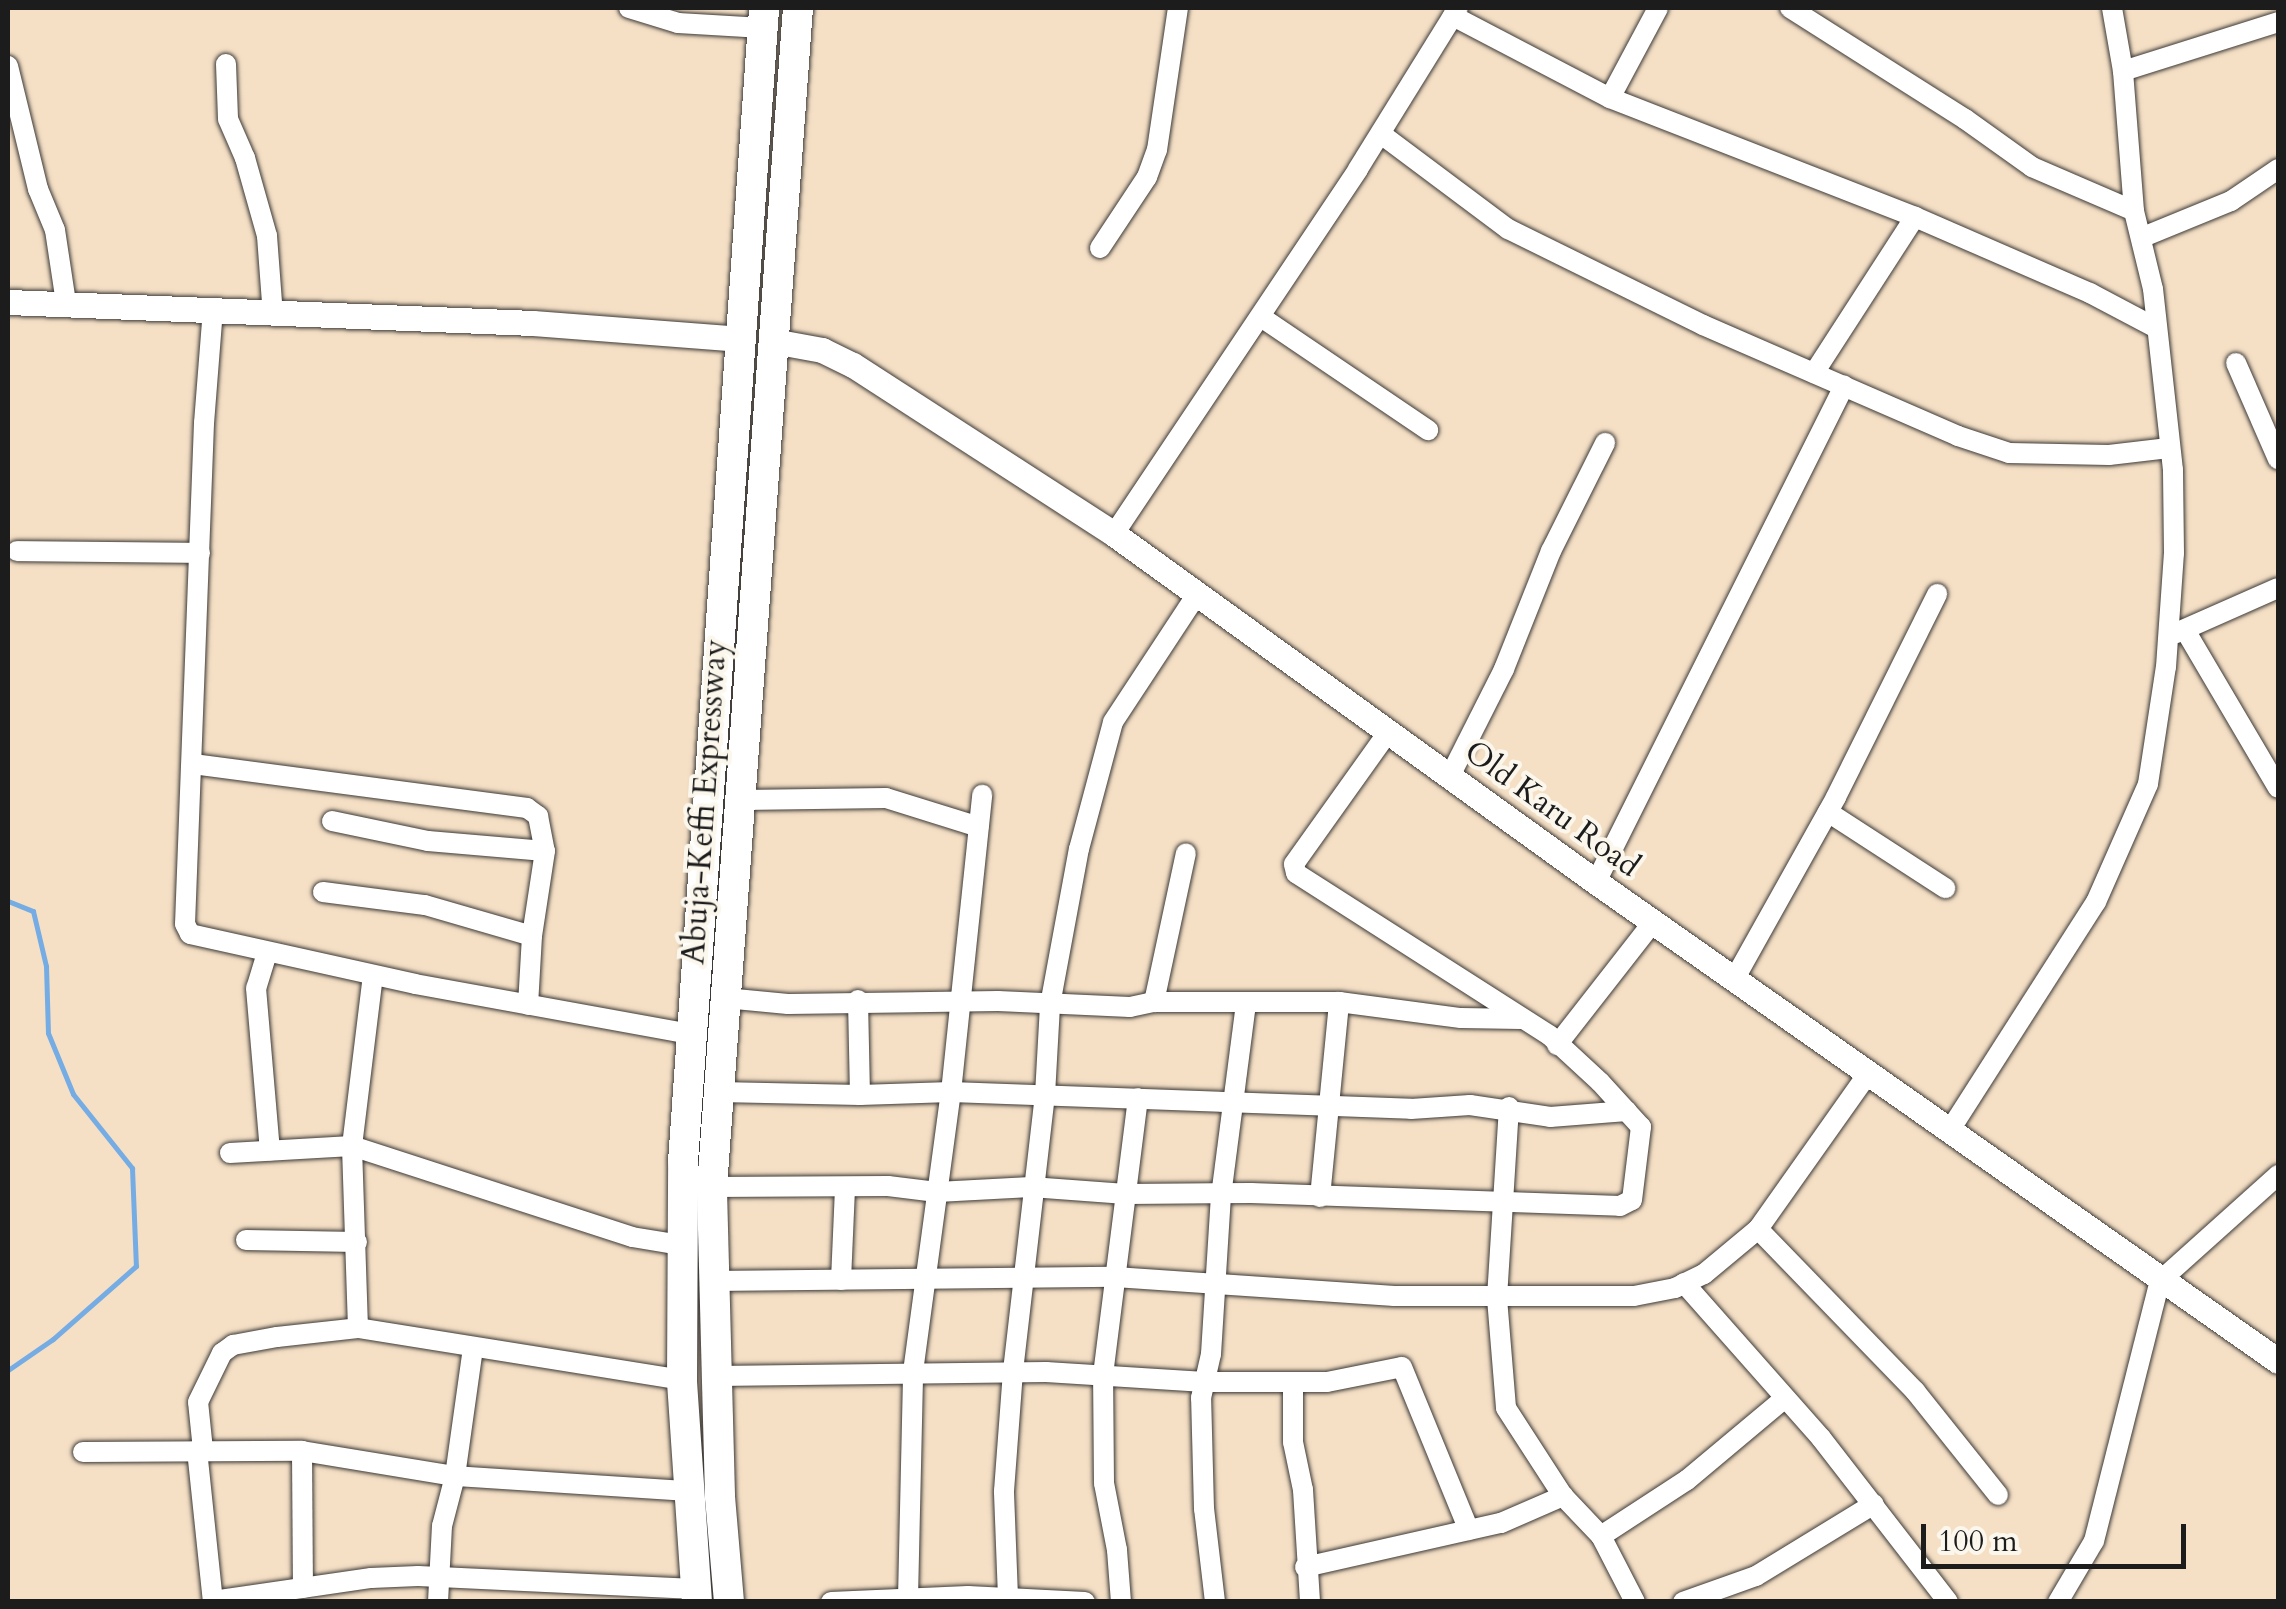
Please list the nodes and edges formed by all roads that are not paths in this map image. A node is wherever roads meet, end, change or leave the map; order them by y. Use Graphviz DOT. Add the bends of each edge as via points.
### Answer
graph roads {
  1 [pos="629,8"];
  2 [pos="798,8"];
  3 [pos="1178,8"];
  4 [pos="1658,8"];
  5 [pos="1790,8"];
  6 [pos="2112,8"];
  7 [pos="1456,12"];
  8 [pos="763,18"];
  9 [pos="2278,22"];
  10 [pos="226,64"];
  11 [pos="8,66"];
  12 [pos="2122,71"];
  13 [pos="1610,98"];
  14 [pos="1380,134"];
  15 [pos="2278,169"];
  16 [pos="2134,212"];
  17 [pos="1915,217"];
  18 [pos="2143,237"];
  19 [pos="1100,248"];
  20 [pos="8,302"];
  21 [pos="66,303"];
  22 [pos="213,309"];
  23 [pos="274,315"];
  24 [pos="1260,318"];
  25 [pos="2156,328"];
  26 [pos="742,340"];
  27 [pos="773,341"];
  28 [pos="2236,364"];
  29 [pos="1814,373"];
  30 [pos="1844,386"];
  31 [pos="1428,430"];
  32 [pos="1605,443"];
  33 [pos="2170,448"];
  34 [pos="2278,460"];
  35 [pos="1114,534"];
  36 [pos="18,551"];
  37 [pos="200,553"];
  38 [pos="2278,588"];
  39 [pos="1197,594"];
  40 [pos="1937,594"];
  41 [pos="2177,632"];
  42 [pos="1388,732"];
  43 [pos="193,764"];
  44 [pos="1450,776"];
  45 [pos="2278,788"];
  46 [pos="982,795"];
  47 [pos="742,800"];
  48 [pos="1828,812"];
  49 [pos="332,821"];
  50 [pos="979,827"];
  51 [pos="545,851"];
  52 [pos="1186,853"];
  53 [pos="1596,882"];
  54 [pos="1945,888"];
  55 [pos="324,892"];
  56 [pos="1654,922"];
  57 [pos="532,936"];
  58 [pos="268,953"];
  59 [pos="373,975"];
  60 [pos="1735,978"];
  61 [pos="725,998"];
  62 [pos="858,1000"];
  63 [pos="960,1001"];
  64 [pos="1154,1002"];
  65 [pos="1340,1002"];
  66 [pos="1246,1003"];
  67 [pos="528,1005"];
  68 [pos="1050,1005"];
  69 [pos="1522,1018"];
  70 [pos="689,1034"];
  71 [pos="1557,1045"];
  72 [pos="1869,1072"];
  73 [pos="719,1092"];
  74 [pos="951,1092"];
  75 [pos="860,1096"];
  76 [pos="1046,1096"];
  77 [pos="1138,1098"];
  78 [pos="1232,1105"];
  79 [pos="1330,1106"];
  80 [pos="1508,1108"];
  81 [pos="1627,1111"];
  82 [pos="1950,1130"];
  83 [pos="352,1146"];
  84 [pos="270,1150"];
  85 [pos="230,1153"];
  86 [pos="2278,1174"];
  87 [pos="712,1187"];
  88 [pos="1032,1187"];
  89 [pos="846,1189"];
  90 [pos="936,1192"];
  91 [pos="1126,1194"];
  92 [pos="1221,1196"];
  93 [pos="1320,1196"];
  94 [pos="1505,1204"];
  95 [pos="1758,1229"];
  96 [pos="246,1240"];
  97 [pos="357,1242"];
  98 [pos="681,1245"];
  99 [pos="1115,1277"];
  100 [pos="1024,1279"];
  101 [pos="840,1280"];
  102 [pos="927,1280"];
  103 [pos="713,1281"];
  104 [pos="2160,1281"];
  105 [pos="1684,1284"];
  106 [pos="1217,1286"];
  107 [pos="1497,1298"];
  108 [pos="358,1328"];
  109 [pos="473,1348"];
  110 [pos="2278,1361"];
  111 [pos="913,1372"];
  112 [pos="1013,1372"];
  113 [pos="1103,1375"];
  114 [pos="716,1376"];
  115 [pos="682,1380"];
  116 [pos="1205,1382"];
  117 [pos="1292,1382"];
  118 [pos="1785,1398"];
  119 [pos="200,1450"];
  120 [pos="302,1451"];
  121 [pos="84,1452"];
  122 [pos="455,1476"];
  123 [pos="687,1491"];
  124 [pos="1998,1495"];
  125 [pos="1564,1496"];
  126 [pos="1874,1504"];
  127 [pos="1469,1530"];
  128 [pos="1600,1536"];
  129 [pos="1306,1566"];
  130 [pos="437,1578"];
  131 [pos="303,1588"];
  132 [pos="547,1593"];
  133 [pos="696,1595"];
  134 [pos="1008,1597"];
  135 [pos="908,1598"];
  136 [pos="1064,1600"];
  137 [pos="213,1601"];
  138 [pos="438,1602"];
  139 [pos="729,1602"];
  140 [pos="832,1602"];
  141 [pos="1085,1602"];
  142 [pos="1121,1602"];
  143 [pos="1216,1602"];
  144 [pos="1310,1602"];
  145 [pos="1636,1602"];
  146 [pos="1682,1602"];
  147 [pos="1948,1602"];
  148 [pos="2058,1602"];
  1 -- 8 [label="street" via="678,23"];
  2 -- 27 [label="highway, Abuja-Keffi Expressway"];
  3 -- 19 [label="street" via="1157,150"];
  4 -- 13 [label="street"];
  5 -- 16 [label="street" via="2032,167"];
  6 -- 12 [label="street"];
  7 -- 13 [label="street"];
  7 -- 14 [label="street"];
  8 -- 26 [label="highway, Abuja-Keffi Expressway"];
  9 -- 12 [label="street"];
  10 -- 23 [label="street" via="228,119 266,236"];
  11 -- 21 [label="street" via="38,189 55,230"];
  12 -- 16 [label="street"];
  13 -- 17 [label="street"];
  14 -- 24 [label="street"];
  14 -- 29 [label="street" via="1508,229"];
  15 -- 18 [label="street" via="2231,201"];
  16 -- 18 [label="street"];
  17 -- 25 [label="street"];
  17 -- 29 [label="street"];
  18 -- 25 [label="street"];
  20 -- 21 [label="main road"];
  21 -- 22 [label="main road"];
  22 -- 23 [label="main road"];
  22 -- 37 [label="street"];
  23 -- 26 [label="main road" via="533,323"];
  24 -- 31 [label="street"];
  24 -- 35 [label="street"];
  25 -- 33 [label="street"];
  26 -- 70 [label="highway, Abuja-Keffi Expressway"];
  27 -- 35 [label="main road, Old Karu Road" via="822,350 853,365"];
  27 -- 47 [label="highway, Abuja-Keffi Expressway"];
  28 -- 34 [label="street"];
  29 -- 30 [label="street"];
  30 -- 33 [label="street" via="2009,453 2109,455"];
  30 -- 53 [label="street"];
  32 -- 44 [label="street"];
  33 -- 41 [label="street"];
  35 -- 39 [label="main road, Old Karu Road"];
  36 -- 37 [label="street"];
  37 -- 43 [label="street"];
  38 -- 41 [label="street"];
  39 -- 42 [label="main road, Old Karu Road"];
  39 -- 68 [label="street" via="1113,722 1078,849"];
  40 -- 48 [label="street"];
  41 -- 45 [label="street"];
  41 -- 82 [label="street" via="2148,784 2127,834 2096,902"];
  42 -- 44 [label="main road, Old Karu Road"];
  42 -- 69 [label="street" via="1294,864 1296,872"];
  43 -- 51 [label="street" via="527,808 538,816"];
  43 -- 58 [label="street" via="185,924 198,938"];
  44 -- 53 [label="main road, Old Karu Road"];
  46 -- 50 [label="street"];
  47 -- 50 [label="street" via="886,798"];
  47 -- 61 [label="highway, Abuja-Keffi Expressway"];
  48 -- 54 [label="street"];
  48 -- 60 [label="street"];
  49 -- 51 [label="street" via="428,841"];
  50 -- 63 [label="street"];
  51 -- 57 [label="street"];
  52 -- 64 [label="street"];
  53 -- 56 [label="main road, Old Karu Road"];
  55 -- 57 [label="street" via="425,906"];
  56 -- 60 [label="main road, Old Karu Road"];
  56 -- 71 [label="street"];
  57 -- 67 [label="street"];
  58 -- 59 [label="street"];
  58 -- 84 [label="street" via="256,988"];
  59 -- 67 [label="street"];
  59 -- 83 [label="street"];
  60 -- 72 [label="main road, Old Karu Road"];
  61 -- 62 [label="street" via="788,1004"];
  61 -- 73 [label="highway, Abuja-Keffi Expressway"];
  62 -- 63 [label="street"];
  62 -- 75 [label="street"];
  63 -- 68 [label="street"];
  63 -- 74 [label="street"];
  64 -- 66 [label="street"];
  64 -- 68 [label="street"];
  65 -- 66 [label="street"];
  65 -- 69 [label="street" via="1462,1018"];
  65 -- 79 [label="street"];
  66 -- 78 [label="street"];
  67 -- 70 [label="street"];
  68 -- 76 [label="street"];
  69 -- 71 [label="street"];
  70 -- 98 [label="highway, Abuja-Keffi Expressway"];
  71 -- 81 [label="street"];
  72 -- 82 [label="main road, Old Karu Road"];
  72 -- 95 [label="street"];
  73 -- 75 [label="street"];
  73 -- 87 [label="highway, Abuja-Keffi Expressway"];
  74 -- 75 [label="street"];
  74 -- 76 [label="street"];
  74 -- 90 [label="street"];
  76 -- 77 [label="street"];
  76 -- 88 [label="street"];
  77 -- 78 [label="street"];
  77 -- 91 [label="street"];
  78 -- 79 [label="street"];
  78 -- 92 [label="street"];
  79 -- 80 [label="street"];
  79 -- 93 [label="street"];
  80 -- 81 [label="street" via="1550,1117"];
  80 -- 94 [label="street"];
  81 -- 94 [label="street" via="1640,1128 1632,1200 1620,1206"];
  82 -- 104 [label="main road, Old Karu Road"];
  83 -- 84 [label="street"];
  83 -- 97 [label="street"];
  83 -- 98 [label="street" via="632,1237"];
  84 -- 85 [label="street"];
  86 -- 104 [label="street"];
  87 -- 89 [label="street"];
  87 -- 103 [label="highway, Abuja-Keffi Expressway"];
  88 -- 90 [label="street"];
  88 -- 91 [label="street"];
  88 -- 100 [label="street"];
  89 -- 90 [label="street"];
  89 -- 101 [label="street"];
  90 -- 102 [label="street"];
  91 -- 92 [label="street"];
  91 -- 99 [label="street"];
  92 -- 93 [label="street"];
  92 -- 106 [label="street"];
  93 -- 94 [label="street"];
  94 -- 107 [label="street"];
  95 -- 105 [label="street"];
  95 -- 124 [label="street" via="1914,1391"];
  96 -- 97 [label="street"];
  97 -- 108 [label="street"];
  98 -- 115 [label="highway, Abuja-Keffi Expressway"];
  99 -- 100 [label="street"];
  99 -- 106 [label="street"];
  99 -- 113 [label="street"];
  100 -- 102 [label="street"];
  100 -- 112 [label="street"];
  101 -- 102 [label="street"];
  101 -- 103 [label="street"];
  102 -- 111 [label="street"];
  103 -- 114 [label="highway, Abuja-Keffi Expressway"];
  104 -- 110 [label="main road, Old Karu Road"];
  104 -- 148 [label="street" via="2094,1540"];
  105 -- 107 [label="street" via="1634,1296"];
  105 -- 118 [label="street"];
  106 -- 107 [label="street"];
  106 -- 116 [label="street"];
  107 -- 125 [label="street" via="1506,1408"];
  108 -- 109 [label="street"];
  108 -- 119 [label="street" via="224,1349 198,1402"];
  109 -- 115 [label="street"];
  109 -- 122 [label="street"];
  111 -- 112 [label="street"];
  111 -- 114 [label="street"];
  111 -- 135 [label="street"];
  112 -- 113 [label="street"];
  112 -- 134 [label="street" via="1004,1491"];
  113 -- 116 [label="street"];
  113 -- 142 [label="street" via="1104,1483"];
  114 -- 139 [label="highway, Abuja-Keffi Expressway"];
  115 -- 123 [label="highway, Abuja-Keffi Expressway"];
  116 -- 117 [label="street"];
  116 -- 143 [label="street" via="1204,1509"];
  117 -- 127 [label="street" via="1328,1382 1402,1366"];
  117 -- 129 [label="street"];
  118 -- 126 [label="street"];
  118 -- 128 [label="street" via="1687,1480"];
  119 -- 120 [label="street"];
  119 -- 121 [label="street"];
  119 -- 137 [label="street"];
  120 -- 122 [label="street"];
  120 -- 131 [label="street"];
  122 -- 123 [label="street"];
  122 -- 130 [label="street"];
  123 -- 133 [label="highway, Abuja-Keffi Expressway"];
  125 -- 127 [label="street" via="1523,1516"];
  125 -- 128 [label="street"];
  126 -- 146 [label="street" via="1756,1576"];
  126 -- 147 [label="street"];
  127 -- 129 [label="street"];
  128 -- 145 [label="street"];
  129 -- 144 [label="street"];
  130 -- 131 [label="street"];
  130 -- 132 [label="street"];
  130 -- 138 [label="street"];
  131 -- 137 [label="street"];
  132 -- 133 [label="street"];
  134 -- 135 [label="street"];
  134 -- 136 [label="street"];
  135 -- 140 [label="street"];
  136 -- 141 [label="street"];
}
